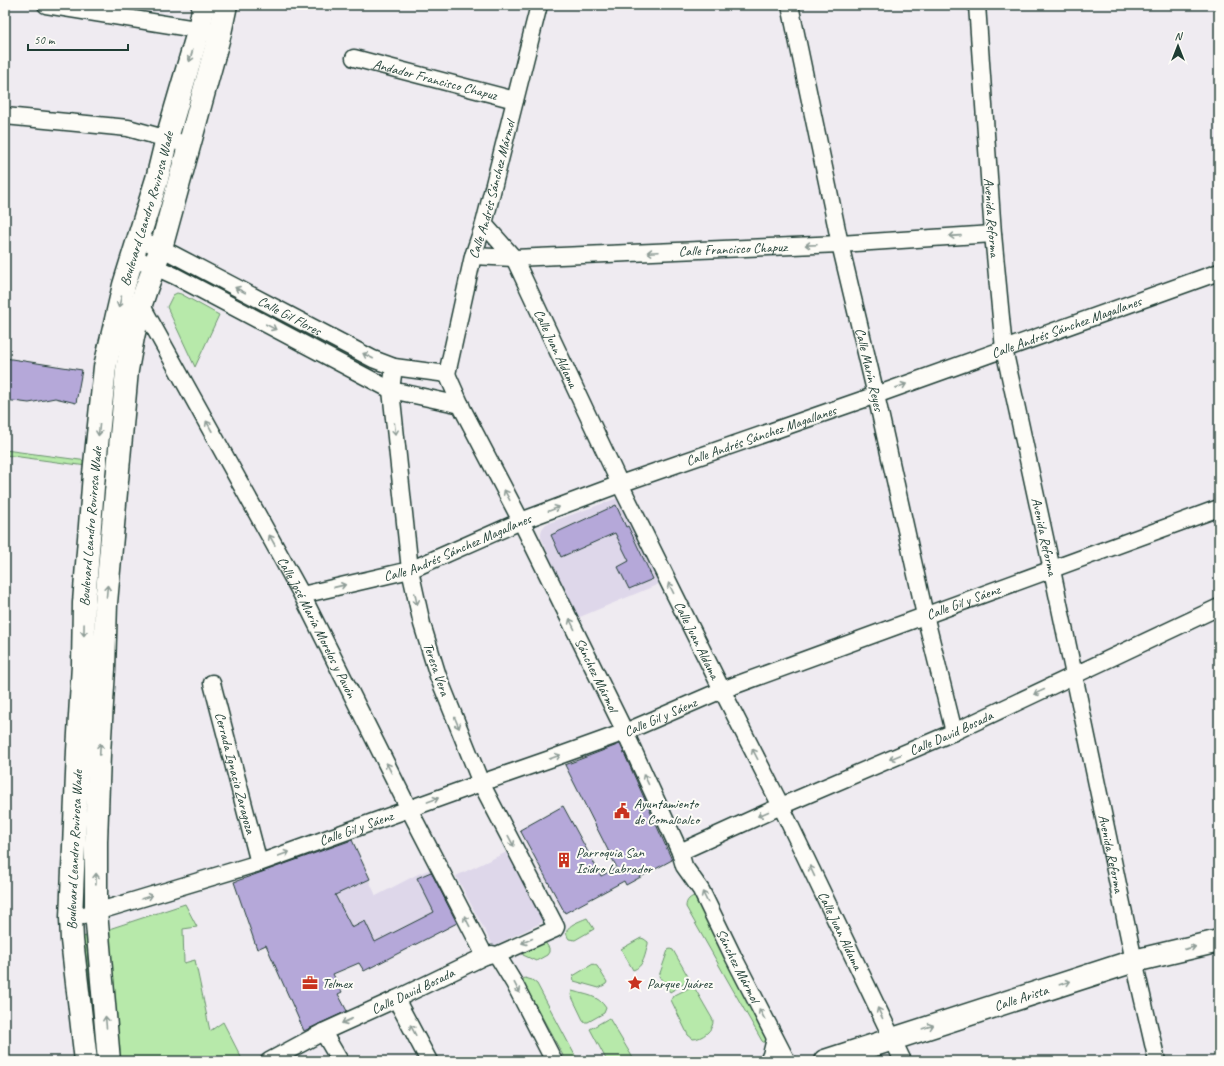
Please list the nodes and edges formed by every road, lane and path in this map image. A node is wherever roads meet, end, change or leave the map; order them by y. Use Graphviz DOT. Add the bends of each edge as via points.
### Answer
graph roads {
  1 [pos="46,5"];
  2 [pos="204,5"];
  3 [pos="226,5"];
  4 [pos="539,5"];
  5 [pos="790,5"];
  6 [pos="976,5"];
  7 [pos="70,7"];
  8 [pos="209,31"];
  9 [pos="354,58"];
  10 [pos="515,100"];
  11 [pos="5,116"];
  12 [pos="167,138"];
  13 [pos="189,145"];
  14 [pos="484,224"];
  15 [pos="994,234"];
  16 [pos="840,244"];
  17 [pos="136,248"];
  18 [pos="473,256"];
  19 [pos="158,257"];
  20 [pos="514,258"];
  21 [pos="1219,272"];
  22 [pos="141,304"];
  23 [pos="1004,349"];
  24 [pos="394,367"];
  25 [pos="446,374"];
  26 [pos="391,390"];
  27 [pos="876,395"];
  28 [pos="460,405"];
  29 [pos="620,484"];
  30 [pos="1219,508"];
  31 [pos="521,521"];
  32 [pos="410,570"];
  33 [pos="1052,570"];
  34 [pos="302,595"];
  35 [pos="1219,608"];
  36 [pos="925,615"];
  37 [pos="1074,675"];
  38 [pos="212,683"];
  39 [pos="722,690"];
  40 [pos="625,732"];
  41 [pos="954,732"];
  42 [pos="481,783"];
  43 [pos="781,806"];
  44 [pos="409,809"];
  45 [pos="680,852"];
  46 [pos="259,863"];
  47 [pos="96,912"];
  48 [pos="71,918"];
  49 [pos="556,926"];
  50 [pos="1219,941"];
  51 [pos="491,955"];
  52 [pos="1134,961"];
  53 [pos="396,999"];
  54 [pos="323,1032"];
  55 [pos="775,1039"];
  56 [pos="892,1039"];
  57 [pos="86,1061"];
  58 [pos="109,1061"];
  59 [pos="269,1061"];
  60 [pos="340,1061"];
  61 [pos="429,1061"];
  62 [pos="554,1061"];
  63 [pos="768,1061"];
  64 [pos="787,1061"];
  65 [pos="825,1061"];
  66 [pos="903,1061"];
  67 [pos="1157,1061"];
  1 -- 7 [label="street"];
  2 -- 8 [label="main road, Boulevard Leandro Rovirosa Wade"];
  3 -- 8 [label="main road, Boulevard Leandro Rovirosa Wade"];
  4 -- 10 [label="street, Calle Andrés Sánchez Mármol"];
  5 -- 16 [label="street, Calle Marín Reyes"];
  6 -- 15 [label="street, Avenida Reforma"];
  7 -- 8 [label="street"];
  8 -- 12 [label="main road, Boulevard Leandro Rovirosa Wade, one-way"];
  8 -- 13 [label="main road, Boulevard Leandro Rovirosa Wade"];
  9 -- 10 [label="street, Andador Francisco Chapuz"];
  10 -- 14 [label="street, Calle Andrés Sánchez Mármol"];
  11 -- 12 [label="street" via="128,128"];
  12 -- 13 [label="street"];
  12 -- 17 [label="main road, Boulevard Leandro Rovirosa Wade" via="158,179"];
  13 -- 19 [label="main road, Boulevard Leandro Rovirosa Wade"];
  14 -- 18 [label="street, Calle Andrés Sánchez Mármol"];
  14 -- 20 [label="street, Calle Juan Aldama"];
  15 -- 16 [label="street, Calle Francisco Chapuz, one-way"];
  15 -- 23 [label="street, Avenida Reforma"];
  16 -- 20 [label="street, Calle Francisco Chapuz, one-way"];
  16 -- 27 [label="street, Calle Marín Reyes"];
  17 -- 19 [label="street, Calle Gil Flores"];
  17 -- 48 [label="main road, Boulevard Leandro Rovirosa Wade, one-way" via="117,311 105,367 94,474 84,603"];
  18 -- 20 [label="street, Calle Francisco Chapuz"];
  18 -- 25 [label="street, Calle Andrés Sánchez Mármol"];
  19 -- 22 [label="main road, Boulevard Leandro Rovirosa Wade"];
  24 -- 19 [label="street, Calle Gil Flores, one-way"];
  19 -- 26 [label="street, one-way"];
  20 -- 29 [label="street, Calle Juan Aldama"];
  21 -- 23 [label="street, Calle Andrés Sánchez Magallanes"];
  34 -- 22 [label="street, Calle José María Morelos y Pavón, one-way"];
  47 -- 22 [label="main road, Boulevard Leandro Rovirosa Wade, one-way" via="96,842 106,603 127,370"];
  27 -- 23 [label="street, Calle Andrés Sánchez Magallanes, one-way"];
  23 -- 33 [label="street, Avenida Reforma"];
  24 -- 25 [label="street, Calle Gil Flores"];
  24 -- 26 [label="street, Teresa Vera"];
  25 -- 28 [label="street, Sánchez Mármol"];
  26 -- 28 [label="street"];
  26 -- 32 [label="street, Teresa Vera, one-way"];
  27 -- 29 [label="street, Calle Andrés Sánchez Magallanes"];
  27 -- 36 [label="street, Calle Marín Reyes"];
  31 -- 28 [label="street, Sánchez Mármol, one-way"];
  31 -- 29 [label="street, Calle Andrés Sánchez Magallanes, one-way"];
  39 -- 29 [label="street, Calle Juan Aldama, one-way"];
  30 -- 33 [label="street, Calle Gil y Sáenz"];
  31 -- 32 [label="street, Calle Andrés Sánchez Magallanes"];
  40 -- 31 [label="street, Sánchez Mármol, one-way"];
  34 -- 32 [label="street, Calle Andrés Sánchez Magallanes, one-way"];
  32 -- 42 [label="street, Teresa Vera, one-way" via="422,624 438,676"];
  33 -- 36 [label="street, Calle Gil y Sáenz"];
  33 -- 37 [label="street, Avenida Reforma"];
  44 -- 34 [label="street, Calle José María Morelos y Pavón, one-way"];
  35 -- 37 [label="street, Calle David Bosada"];
  36 -- 39 [label="street, Calle Gil y Sáenz"];
  36 -- 41 [label="street, Calle Marín Reyes"];
  37 -- 41 [label="street, Calle David Bosada, one-way"];
  37 -- 52 [label="street, Avenida Reforma"];
  38 -- 46 [label="street, Cerrada Ignacio Zaragoza"];
  39 -- 40 [label="street, Calle Gil y Sáenz"];
  43 -- 39 [label="street, Calle Juan Aldama, one-way"];
  42 -- 40 [label="street, Calle Gil y Sáenz, one-way"];
  45 -- 40 [label="street, Sánchez Mármol, one-way"];
  41 -- 43 [label="street, Calle David Bosada, one-way"];
  44 -- 42 [label="street, Calle Gil y Sáenz, one-way"];
  42 -- 49 [label="street, Teresa Vera, one-way"];
  43 -- 45 [label="street, Calle David Bosada, one-way"];
  56 -- 43 [label="street, Calle Juan Aldama, one-way"];
  46 -- 44 [label="street, Calle Gil y Sáenz, one-way"];
  51 -- 44 [label="street, Calle José María Morelos y Pavón, one-way"];
  55 -- 45 [label="street, Sánchez Mármol, one-way" via="702,890 684,866"];
  47 -- 46 [label="street, Calle Gil y Sáenz, one-way"];
  47 -- 48 [label="street, Calle Gil y Sáenz"];
  58 -- 47 [label="main road, Boulevard Leandro Rovirosa Wade, one-way"];
  48 -- 57 [label="main road, Boulevard Leandro Rovirosa Wade"];
  49 -- 51 [label="street, Calle David Bosada, one-way" via="555,929"];
  52 -- 50 [label="main road, Calle Arista, one-way"];
  51 -- 53 [label="street, Calle David Bosada"];
  51 -- 62 [label="street, Calle José María Morelos y Pavón, one-way" via="514,983"];
  56 -- 52 [label="main road, Calle Arista, one-way"];
  52 -- 67 [label="street, Avenida Reforma"];
  53 -- 54 [label="street, Calle David Bosada, one-way"];
  61 -- 53 [label="street, one-way"];
  54 -- 59 [label="street, Calle David Bosada"];
  54 -- 60 [label="street"];
  55 -- 63 [label="street"];
  55 -- 64 [label="street, Sánchez Mármol"];
  56 -- 65 [label="main road, Calle Arista"];
  56 -- 66 [label="street, Calle Juan Aldama"];
}
